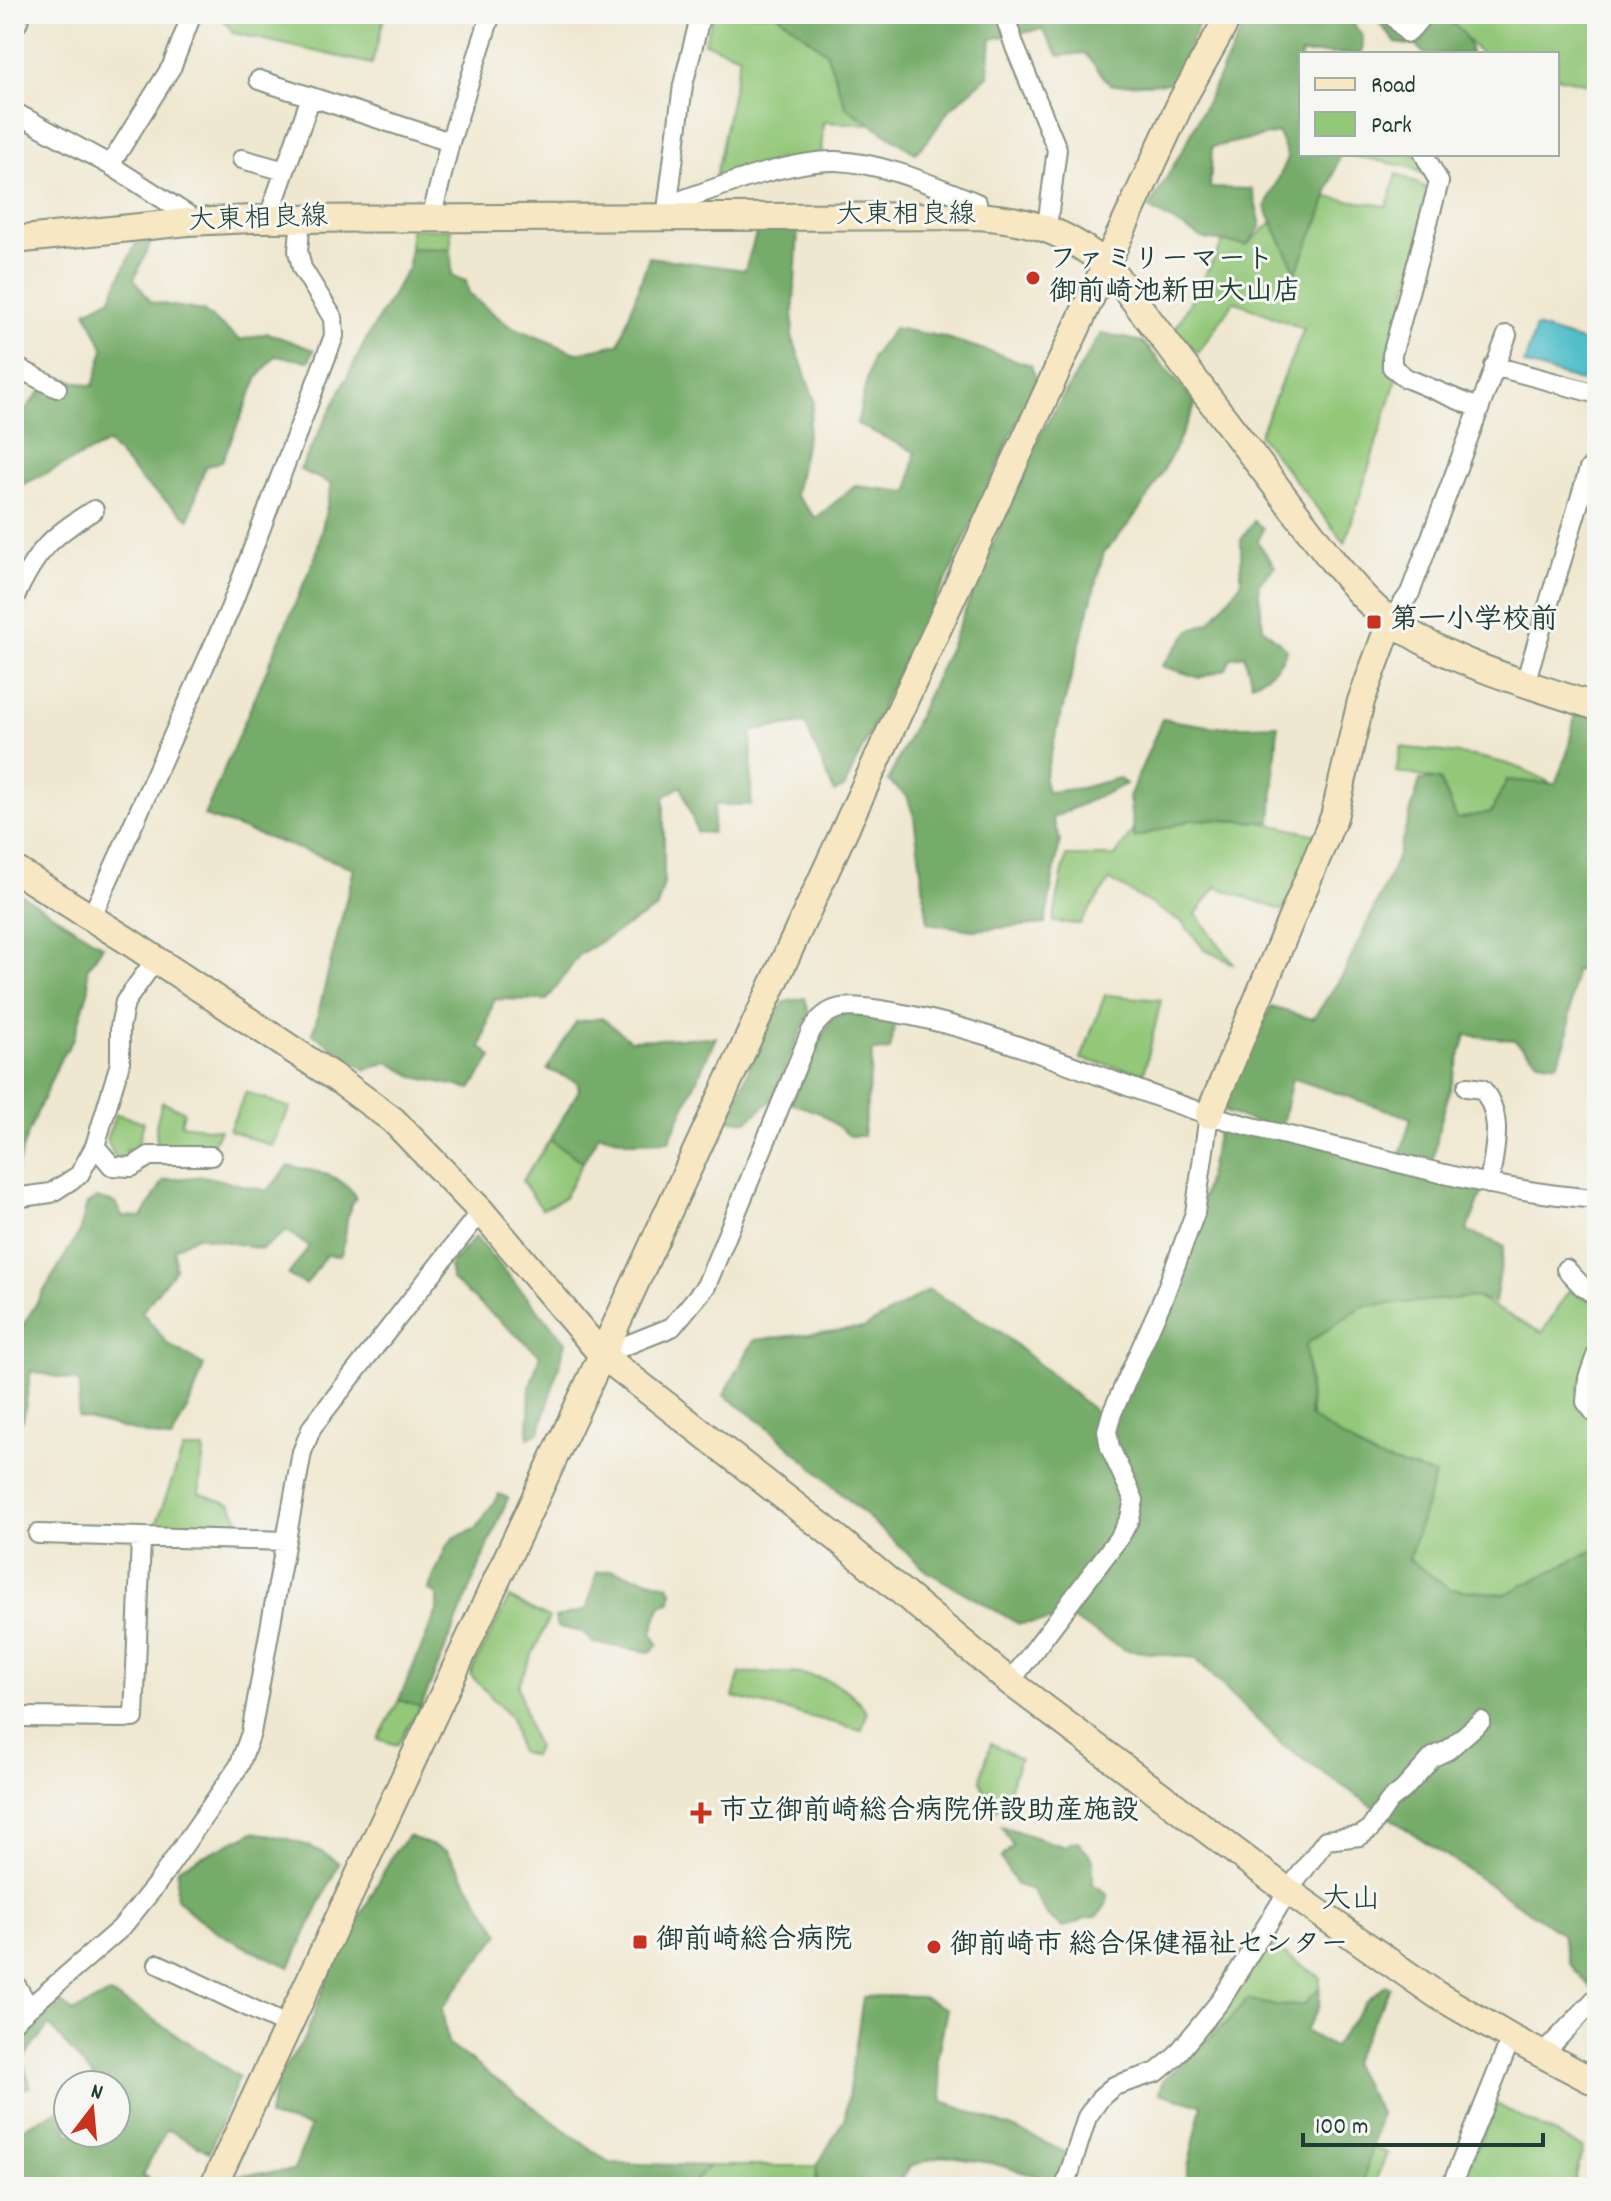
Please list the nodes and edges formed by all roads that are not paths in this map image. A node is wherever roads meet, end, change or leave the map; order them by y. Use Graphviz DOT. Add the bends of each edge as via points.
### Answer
graph roads {
  1 [pos="16,14"];
  2 [pos="192,14"];
  3 [pos="491,14"];
  4 [pos="701,14"];
  5 [pos="1004,14"];
  6 [pos="1230,14"];
  7 [pos="1391,14"];
  8 [pos="1424,14"];
  9 [pos="14,21"];
  10 [pos="259,80"];
  11 [pos="311,97"];
  12 [pos="14,112"];
  13 [pos="450,142"];
  14 [pos="1425,156"];
  15 [pos="242,159"];
  16 [pos="110,165"];
  17 [pos="285,171"];
  18 [pos="978,216"];
  19 [pos="301,218"];
  20 [pos="673,218"];
  21 [pos="268,219"];
  22 [pos="431,219"];
  23 [pos="199,222"];
  24 [pos="1047,227"];
  25 [pos="14,240"];
  26 [pos="1108,266"];
  27 [pos="1507,335"];
  28 [pos="14,366"];
  29 [pos="1494,366"];
  30 [pos="57,388"];
  31 [pos="1597,394"];
  32 [pos="1478,408"];
  33 [pos="1589,469"];
  34 [pos="94,510"];
  35 [pos="14,599"];
  36 [pos="1391,620"];
  37 [pos="1525,683"];
  38 [pos="1589,701"];
  39 [pos="14,869"];
  40 [pos="91,918"];
  41 [pos="156,959"];
  42 [pos="1467,1087"];
  43 [pos="1209,1115"];
  44 [pos="95,1146"];
  45 [pos="211,1156"];
  46 [pos="1489,1184"];
  47 [pos="14,1198"];
  48 [pos="1597,1199"];
  49 [pos="481,1211"];
  50 [pos="1566,1269"];
  51 [pos="1597,1296"];
  52 [pos="1597,1353"];
  53 [pos="602,1355"];
  54 [pos="1597,1416"];
  55 [pos="38,1534"];
  56 [pos="141,1539"];
  57 [pos="286,1541"];
  58 [pos="1010,1682"];
  59 [pos="14,1717"];
  60 [pos="1481,1721"];
  61 [pos="1288,1891"];
  62 [pos="158,1964"];
  63 [pos="14,1982"];
  64 [pos="1597,1997"];
  65 [pos="29,2007"];
  66 [pos="14,2021"];
  67 [pos="288,2026"];
  68 [pos="1511,2038"];
  69 [pos="1542,2055"];
  70 [pos="1597,2083"];
  71 [pos="213,2187"];
  72 [pos="1065,2187"];
  73 [pos="1451,2187"];
  1 -- 9 [label="street"];
  2 -- 16 [label="street" via="172,66"];
  3 -- 13 [label="street"];
  4 -- 20 [label="street" via="683,85"];
  5 -- 24 [label="street" via="1057,149"];
  6 -- 26 [label="street" via="1182,100"];
  7 -- 8 [label="street" via="1408,33"];
  10 -- 11 [label="street"];
  11 -- 13 [label="street"];
  11 -- 17 [label="street"];
  12 -- 16 [label="street"];
  13 -- 22 [label="street"];
  14 -- 32 [label="street" via="1439,182 1392,367"];
  15 -- 17 [label="street"];
  16 -- 23 [label="street"];
  17 -- 21 [label="street"];
  18 -- 20 [label="street, 大東相良線"];
  18 -- 20 [label="street" via="977,203 948,191 882,168 835,161 734,181 682,200"];
  18 -- 24 [label="street, 大東相良線"];
  19 -- 21 [label="street, 大東相良線"];
  19 -- 22 [label="street, 大東相良線"];
  19 -- 40 [label="street" via="302,268 333,318 334,336 230,609"];
  20 -- 22 [label="street, 大東相良線"];
  21 -- 23 [label="street, 大東相良線"];
  23 -- 25 [label="street, 大東相良線"];
  24 -- 26 [label="street, 大東相良線"];
  26 -- 36 [label="street, 大東相良線" via="1332,560"];
  26 -- 53 [label="street"];
  27 -- 29 [label="street"];
  28 -- 30 [label="street"];
  29 -- 31 [label="street"];
  29 -- 32 [label="street"];
  32 -- 36 [label="street" via="1410,593"];
  33 -- 37 [label="street"];
  34 -- 35 [label="street" via="61,530 40,551"];
  36 -- 37 [label="street, 大東相良線" via="1431,645"];
  36 -- 43 [label="street" via="1361,701 1334,817"];
  37 -- 38 [label="street, 大東相良線"];
  39 -- 40 [label="street"];
  40 -- 41 [label="street"];
  41 -- 44 [label="street" via="125,1002 120,1063"];
  41 -- 49 [label="street" via="393,1120"];
  42 -- 46 [label="street" via="1482,1089 1497,1118"];
  43 -- 46 [label="street"];
  43 -- 53 [label="street" via="941,1022 837,1007 820,1017 811,1031 706,1286 672,1327"];
  43 -- 58 [label="street" via="1195,1213 1107,1431 1134,1500 1130,1518"];
  44 -- 45 [label="street" via="112,1166 132,1167 149,1156"];
  44 -- 47 [label="street" via="79,1175 51,1193"];
  46 -- 48 [label="street"];
  49 -- 53 [label="street"];
  49 -- 57 [label="street" via="312,1427 302,1452"];
  50 -- 51 [label="street"];
  52 -- 54 [label="street" via="1586,1402"];
  53 -- 58 [label="street" via="838,1539"];
  53 -- 67 [label="street"];
  55 -- 56 [label="street"];
  56 -- 57 [label="street"];
  56 -- 59 [label="street" via="134,1718"];
  57 -- 65 [label="street" via="251,1733 239,1766 121,1928"];
  58 -- 61 [label="street"];
  60 -- 61 [label="street" via="1433,1757 1389,1801 1370,1829 1360,1836 1326,1840"];
  61 -- 68 [label="street" via="1437,1995"];
  61 -- 72 [label="street" via="1221,2000 1174,2058 1157,2072 1114,2086 1101,2097 1087,2117"];
  62 -- 67 [label="street"];
  63 -- 65 [label="street"];
  64 -- 69 [label="street"];
  65 -- 66 [label="street"];
  67 -- 71 [label="street"];
  68 -- 69 [label="street"];
  68 -- 73 [label="street"];
  69 -- 70 [label="street"];
}
